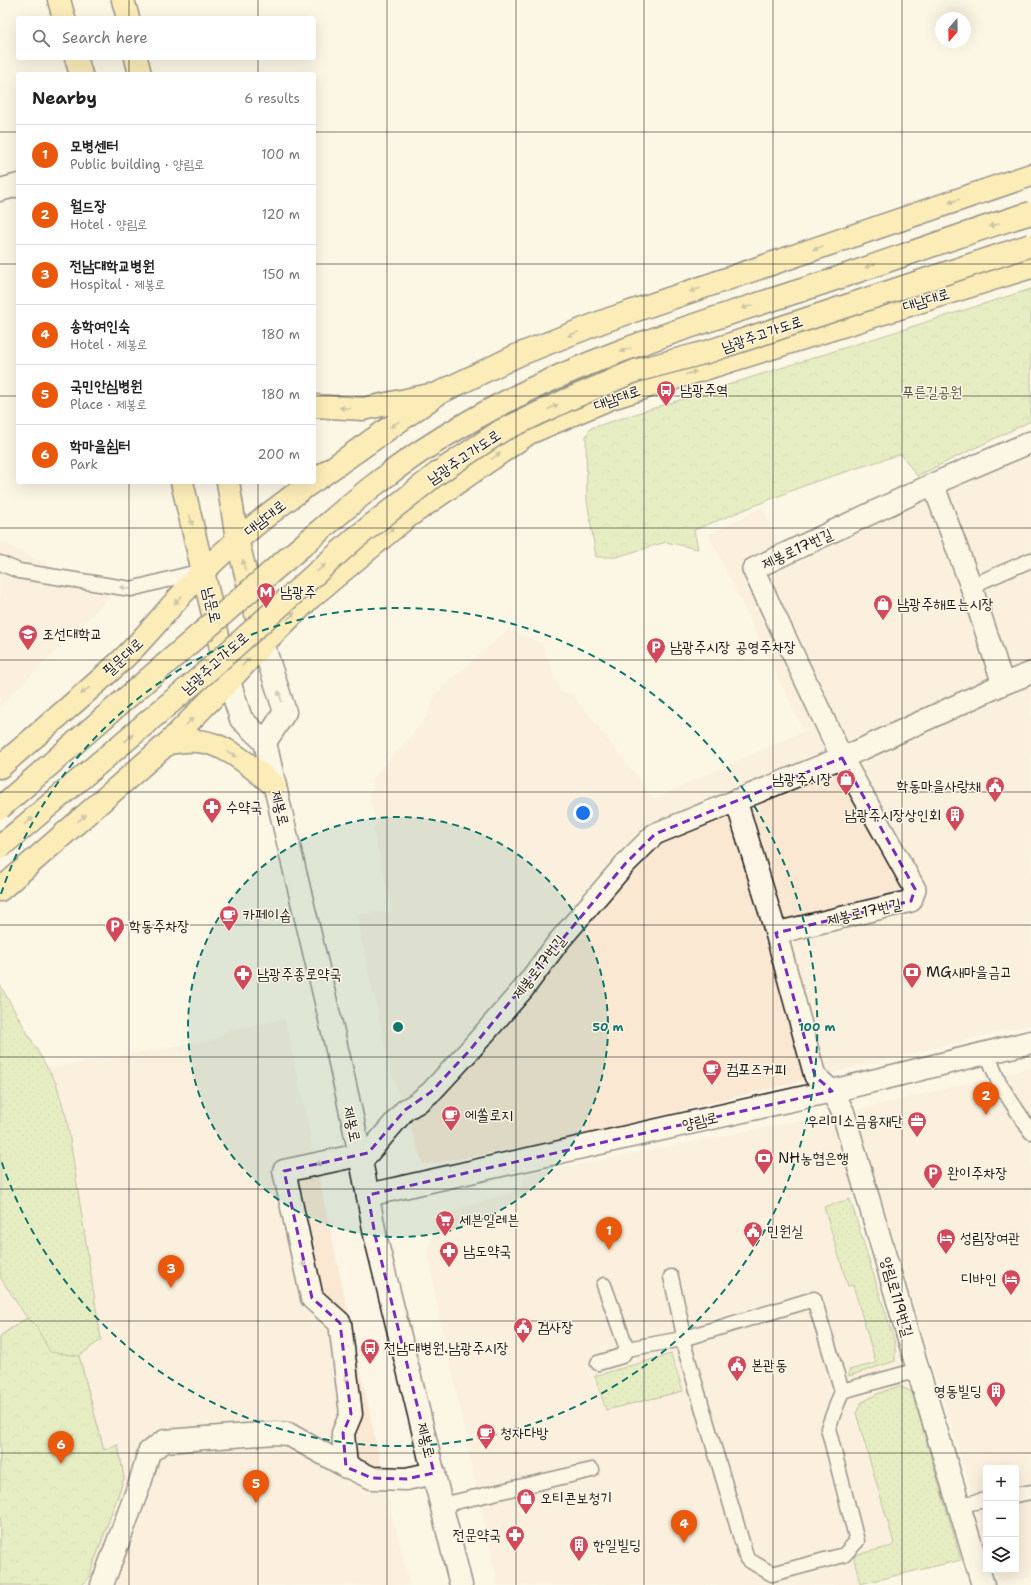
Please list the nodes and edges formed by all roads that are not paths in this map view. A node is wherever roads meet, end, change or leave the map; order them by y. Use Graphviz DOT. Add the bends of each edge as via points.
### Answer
graph roads {
  1 [pos="59,0"];
  2 [pos="123,0"];
  3 [pos="63,16"];
  4 [pos="127,16"];
  5 [pos="77,60"];
  6 [pos="136,60"];
  7 [pos="80,72"];
  8 [pos="140,72"];
  9 [pos="1031,175"];
  10 [pos="16,186"];
  11 [pos="0,190"];
  12 [pos="1031,213"];
  13 [pos="1031,245"];
  14 [pos="1031,266"];
  15 [pos="439,393"];
  16 [pos="316,406"];
  17 [pos="1031,442"];
  18 [pos="316,479"];
  19 [pos="182,484"];
  20 [pos="228,484"];
  21 [pos="309,484"];
  22 [pos="933,484"];
  23 [pos="237,540"];
  24 [pos="1031,560"];
  25 [pos="0,563"];
  26 [pos="204,571"];
  27 [pos="972,586"];
  28 [pos="264,644"];
  29 [pos="1031,673"];
  30 [pos="229,681"];
  31 [pos="1003,684"];
  32 [pos="265,742"];
  33 [pos="168,743"];
  34 [pos="842,758"];
  35 [pos="0,767"];
  36 [pos="275,786"];
  37 [pos="736,800"];
  38 [pos="0,808"];
  39 [pos="0,847"];
  40 [pos="0,890"];
  41 [pos="776,933"];
  42 [pos="1031,1042"];
  43 [pos="987,1053"];
  44 [pos="832,1091"];
  45 [pos="1031,1132"];
  46 [pos="360,1158"];
  47 [pos="368,1195"];
  48 [pos="671,1277"];
  49 [pos="604,1285"];
  50 [pos="682,1339"];
  51 [pos="627,1349"];
  52 [pos="598,1363"];
  53 [pos="918,1370"];
  54 [pos="842,1391"];
  55 [pos="346,1467"];
  56 [pos="592,1470"];
  57 [pos="434,1473"];
  58 [pos="1031,1492"];
  59 [pos="1019,1494"];
  60 [pos="983,1501"];
  61 [pos="442,1505"];
  62 [pos="959,1505"];
  63 [pos="102,1585"];
  64 [pos="461,1585"];
  65 [pos="983,1585"];
  1 -- 3 [label="main road"];
  2 -- 4 [label="main road"];
  5 -- 7 [label="main road"];
  6 -- 8 [label="main road"];
  9 -- 15 [label="main road, 대남대로, one-way" via="604,321 518,356"];
  10 -- 11 [label="street"];
  12 -- 38 [label="main road, 남광주고가도로, one-way, bridge" via="686,328 591,363 537,386 471,420 375,485"];
  39 -- 13 [label="main road, 남광주고가도로, one-way, bridge" via="203,675 353,540 438,472 501,431 635,372 708,352"];
  28 -- 14 [label="main road, 대남대로, one-way" via="310,598 406,518 529,433 611,398"];
  15 -- 16 [label="main road, 대남대로, one-way" via="363,409"];
  15 -- 18 [label="main road, 대남대로, one-way"];
  17 -- 22 [label="street, 제봉로17번길"];
  19 -- 26 [label="main road, 남문로, one-way"];
  20 -- 23 [label="main road"];
  21 -- 23 [label="main road, 대남대로" via="276,507"];
  22 -- 27 [label="street"];
  22 -- 34 [label="street, 제봉로17번길" via="753,569"];
  23 -- 26 [label="main road, 필문대로"];
  28 -- 23 [label="main road, one-way"];
  24 -- 27 [label="lane"];
  26 -- 25 [label="lane, one-way" via="131,589 19,571"];
  26 -- 30 [label="main road, 남문로"];
  26 -- 35 [label="main road, 필문대로, one-way" via="122,659"];
  27 -- 31 [label="street"];
  30 -- 28 [label="main road, one-way"];
  32 -- 28 [label="street, one-way" via="285,712"];
  29 -- 31 [label="street, 제봉로17번길"];
  30 -- 32 [label="street" via="241,719"];
  33 -- 30 [label="main road, one-way"];
  31 -- 34 [label="street, 제봉로17번길"];
  32 -- 36 [label="street, 제봉로"];
  33 -- 36 [label="main road, one-way" via="197,741 216,745 244,761"];
  40 -- 33 [label="main road, one-way"];
  34 -- 37 [label="street, 제봉로17번길"];
  34 -- 41 [label="street, 제봉로17번길" via="915,889 911,901"];
  36 -- 46 [label="street, 제봉로"];
  37 -- 41 [label="street"];
  37 -- 46 [label="street, 제봉로17번길" via="656,834 625,864 469,1051 431,1092 405,1110"];
  41 -- 44 [label="street" via="816,1076"];
  42 -- 43 [label="street, 양림로"];
  43 -- 44 [label="street, 양림로"];
  43 -- 45 [label="lane" via="999,1083"];
  44 -- 47 [label="street, 양림로"];
  44 -- 53 [label="street, 양림로119번길" via="843,1112"];
  46 -- 47 [label="street, 제봉로"];
  46 -- 55 [label="street, one-way" via="284,1171 312,1298 340,1323 351,1414 343,1433"];
  47 -- 57 [label="street, 제봉로" via="375,1235"];
  48 -- 50 [label="lane" via="683,1331"];
  49 -- 51 [label="lane"];
  50 -- 51 [label="lane"];
  50 -- 54 [label="lane" via="814,1299"];
  50 -- 54 [label="lane" via="747,1559 772,1574 844,1555 857,1541 828,1428"];
  51 -- 52 [label="lane" via="622,1356"];
  53 -- 54 [label="lane"];
  53 -- 62 [label="street, 양림로119번길"];
  55 -- 57 [label="street" via="372,1478 406,1479"];
  55 -- 63 [label="street" via="288,1434 165,1441 149,1452"];
  56 -- 61 [label="lane"];
  57 -- 61 [label="street, 제봉로"];
  58 -- 59 [label="lane"];
  60 -- 62 [label="lane"];
  61 -- 64 [label="street, 제봉로"];
  62 -- 65 [label="street, 양림로119번길"];
}
